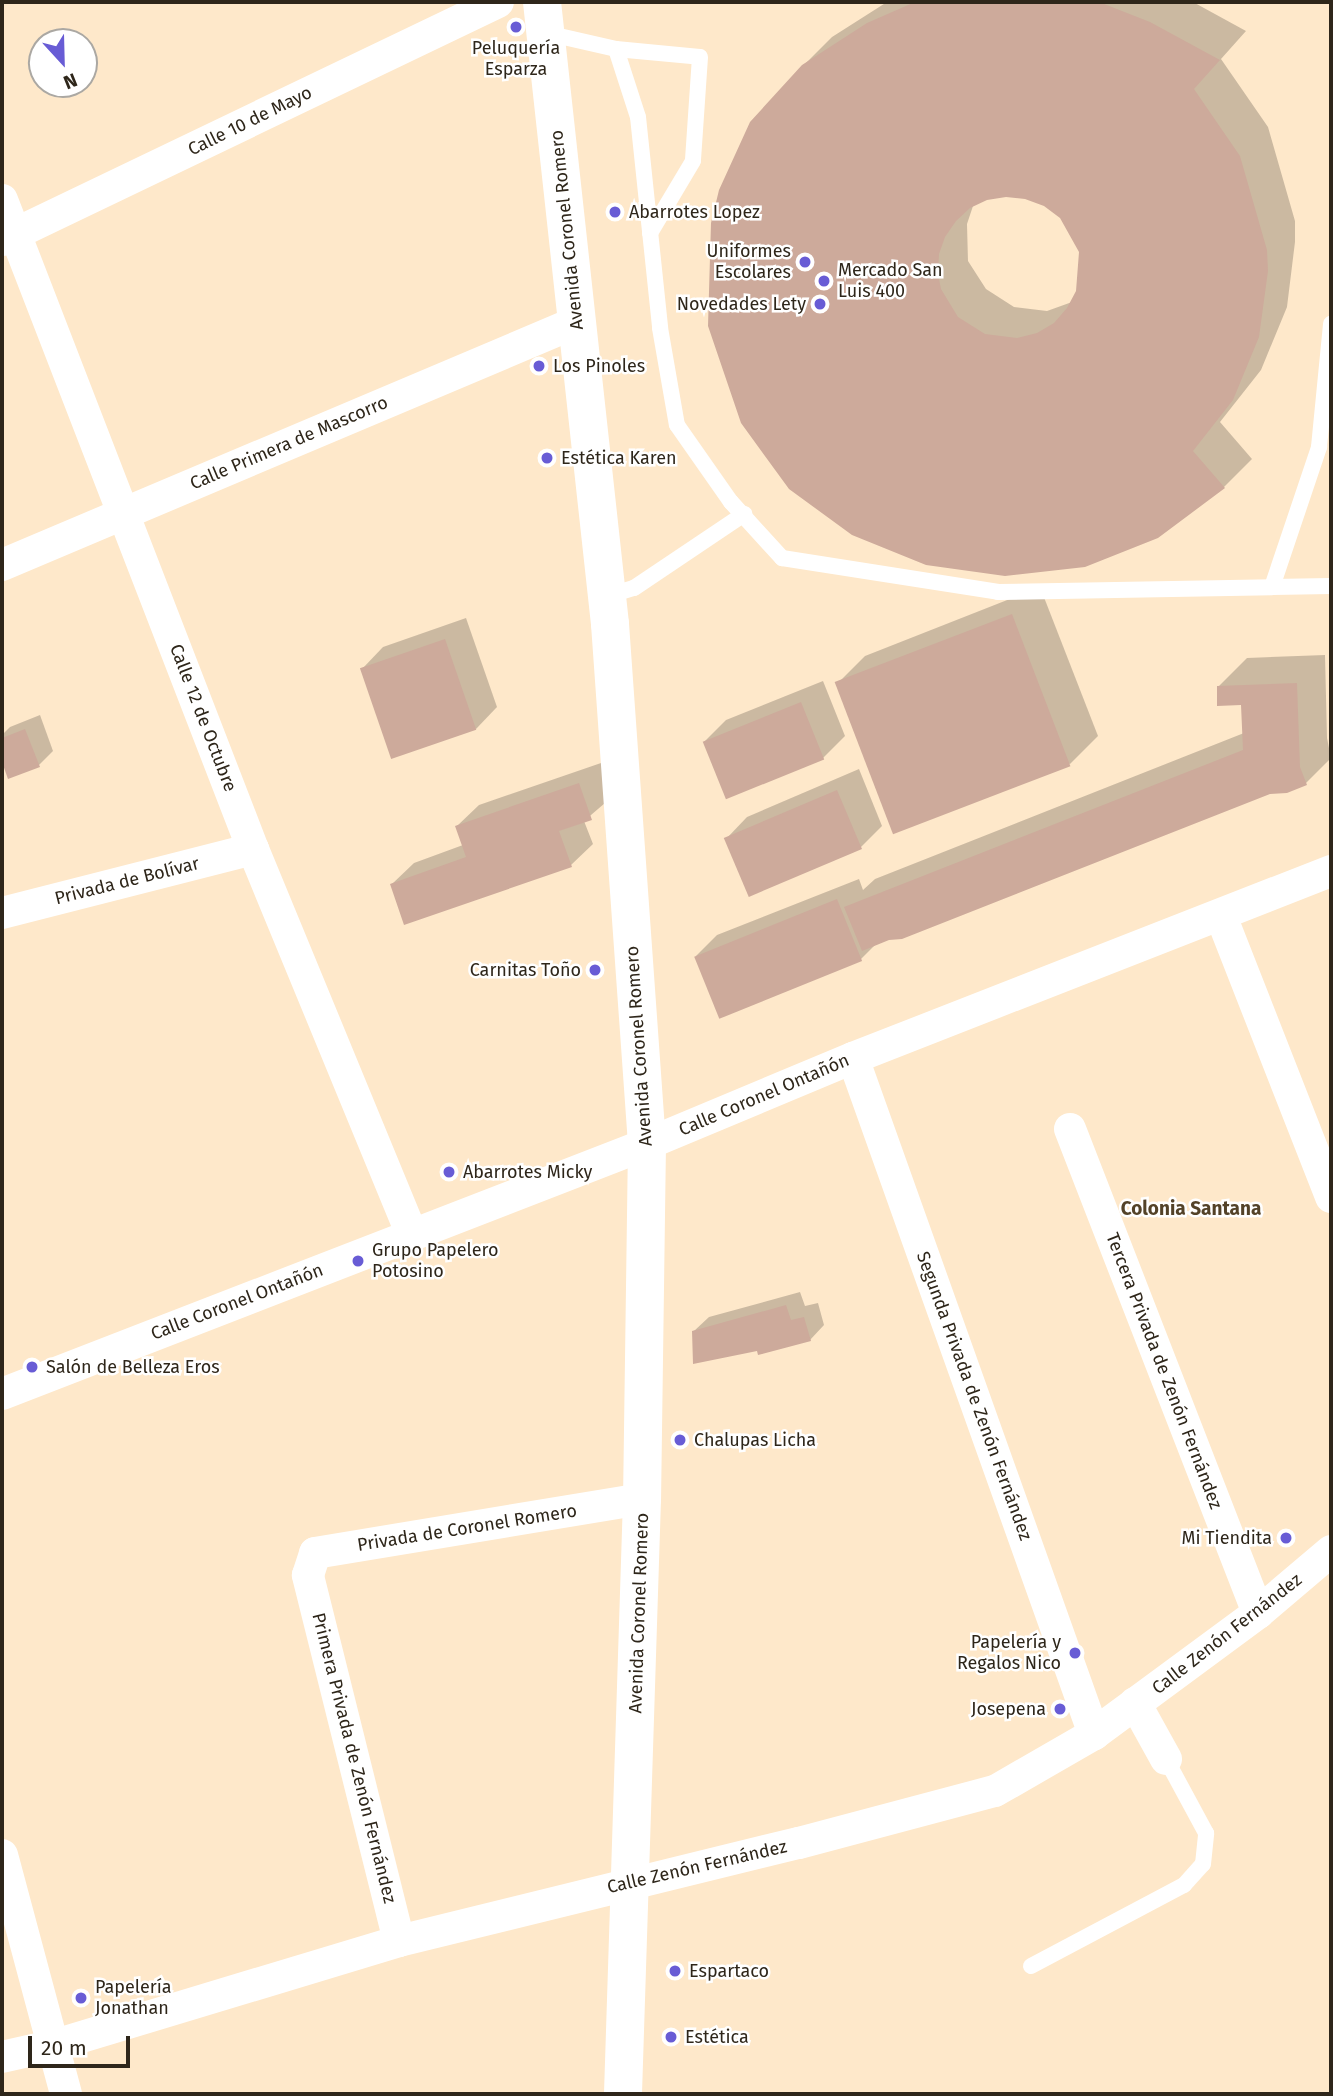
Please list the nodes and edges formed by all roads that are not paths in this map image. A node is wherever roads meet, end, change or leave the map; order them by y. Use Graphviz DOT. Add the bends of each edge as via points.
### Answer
graph roads {
  1 [pos="498,2"];
  2 [pos="544,18"];
  3 [pos="616,49"];
  4 [pos="2,200"];
  5 [pos="650,233"];
  6 [pos="9,236"];
  7 [pos="577,322"];
  8 [pos="1331,324"];
  9 [pos="124,512"];
  10 [pos="744,514"];
  11 [pos="2,565"];
  12 [pos="1331,586"];
  13 [pos="1272,587"];
  14 [pos="607,596"];
  15 [pos="253,849"];
  16 [pos="1331,871"];
  17 [pos="2,913"];
  18 [pos="1221,916"];
  19 [pos="853,1058"];
  20 [pos="1070,1129"];
  21 [pos="646,1144"];
  22 [pos="1331,1197"];
  23 [pos="412,1234"];
  24 [pos="2,1394"];
  25 [pos="642,1499"];
  26 [pos="1331,1552"];
  27 [pos="308,1576"];
  28 [pos="1258,1613"];
  29 [pos="1135,1703"];
  30 [pos="1094,1734"];
  31 [pos="1166,1759"];
  32 [pos="2,1855"];
  33 [pos="631,1882"];
  34 [pos="399,1941"];
  35 [pos="1031,1966"];
  36 [pos="55,2045"];
  37 [pos="2,2057"];
  38 [pos="66,2094"];
  39 [pos="623,2094"];
  1 -- 6 [label="street, Calle 10 de Mayo"];
  2 -- 3 [label="lane"];
  2 -- 7 [label="main road, Avenida Coronel Romero"];
  3 -- 5 [label="lane" via="638,117"];
  3 -- 5 [label="lane" via="700,57 693,161"];
  4 -- 6 [label="street, Calle 12 de Octubre"];
  5 -- 10 [label="lane" via="677,425 730,502"];
  6 -- 9 [label="street, Calle 12 de Octubre"];
  7 -- 9 [label="street, Calle Primera de Mascorro"];
  7 -- 14 [label="main road, Avenida Coronel Romero"];
  8 -- 13 [label="lane" via="1319,447"];
  9 -- 11 [label="street, Calle Primera de Mascorro"];
  9 -- 15 [label="street, Calle 12 de Octubre"];
  10 -- 13 [label="lane" via="782,558 998,592"];
  10 -- 14 [label="lane" via="634,588"];
  12 -- 13 [label="lane"];
  14 -- 21 [label="main road, Avenida Coronel Romero"];
  15 -- 17 [label="street, Privada de Bolívar"];
  15 -- 23 [label="street, Calle 12 de Octubre"];
  16 -- 18 [label="street, Calle Coronel Ontañón"];
  18 -- 19 [label="street, Calle Coronel Ontañón"];
  18 -- 22 [label="street"];
  19 -- 21 [label="street, Calle Coronel Ontañón"];
  19 -- 30 [label="street, Segunda Privada de Zenón Fernández"];
  20 -- 28 [label="street, Tercera Privada de Zenón Fernández"];
  21 -- 23 [label="street, Calle Coronel Ontañón"];
  21 -- 25 [label="main road, Avenida Coronel Romero"];
  23 -- 24 [label="street, Calle Coronel Ontañón"];
  25 -- 27 [label="street, Privada de Coronel Romero" via="315,1553"];
  25 -- 33 [label="main road, Avenida Coronel Romero"];
  26 -- 28 [label="street, Calle Zenón Fernández"];
  27 -- 34 [label="street, Primera Privada de Zenón Fernández"];
  28 -- 29 [label="street, Calle Zenón Fernández"];
  29 -- 30 [label="street, Calle Zenón Fernández"];
  29 -- 31 [label="street"];
  30 -- 33 [label="street, Calle Zenón Fernández" via="995,1791"];
  31 -- 35 [label="lane" via="1206,1833 1203,1864 1184,1885"];
  32 -- 36 [label="street"];
  33 -- 34 [label="street, Calle Zenón Fernández"];
  33 -- 39 [label="main road, Avenida Coronel Romero"];
  34 -- 36 [label="street, Calle Zenón Fernández"];
  36 -- 37 [label="street, Calle Zenón Fernández"];
  36 -- 38 [label="street"];
}
